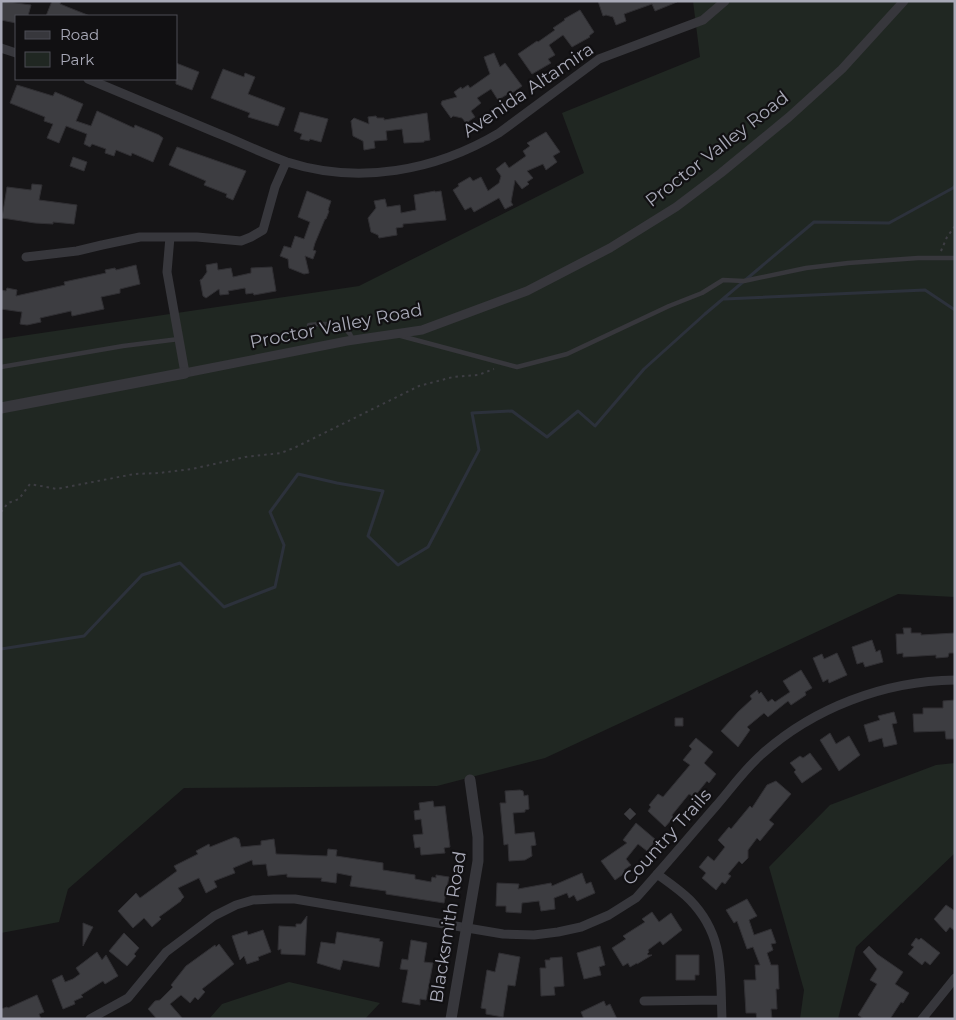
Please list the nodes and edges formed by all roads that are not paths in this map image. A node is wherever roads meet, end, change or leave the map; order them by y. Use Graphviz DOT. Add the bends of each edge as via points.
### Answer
graph roads {
  1 [pos="725,1"];
  2 [pos="904,1"];
  3 [pos="1,48"];
  4 [pos="15,53"];
  5 [pos="90,80"];
  6 [pos="286,162"];
  7 [pos="170,237"];
  8 [pos="26,257"];
  9 [pos="955,258"];
  10 [pos="309,324"];
  11 [pos="394,334"];
  12 [pos="180,339"];
  13 [pos="353,340"];
  14 [pos="1,368"];
  15 [pos="185,373"];
  16 [pos="1,408"];
  17 [pos="955,680"];
  18 [pos="470,780"];
  19 [pos="657,874"];
  20 [pos="468,927"];
  21 [pos="955,978"];
  22 [pos="721,1000"];
  23 [pos="644,1001"];
  24 [pos="90,1019"];
  25 [pos="452,1019"];
  26 [pos="722,1019"];
  27 [pos="922,1019"];
  1 -- 6 [label="street, Avenida Altamira" via="703,20 599,59 498,133 445,160 407,170 367,174 334,172"];
  2 -- 11 [label="street, Proctor Valley Road" via="842,69 789,117 676,207 610,248 527,291 422,330"];
  3 -- 4 [label="street"];
  5 -- 6 [label="street, Avenida Altamira"];
  6 -- 7 [label="street" via="274,187 262,230 251,238"];
  7 -- 8 [label="street" via="140,237 77,251"];
  7 -- 12 [label="street" via="167,272"];
  9 -- 11 [label="lane" via="848,264 806,268 744,281 723,280 567,354 517,367"];
  10 -- 13 [label="lane" via="341,326 351,333"];
  11 -- 13 [label="street, Proctor Valley Road"];
  12 -- 14 [label="lane"];
  12 -- 15 [label="street"];
  13 -- 15 [label="street, Proctor Valley Road"];
  15 -- 16 [label="street, Proctor Valley Road"];
  17 -- 19 [label="street, Country Trails" via="908,683 870,693 843,703 790,731 760,756"];
  18 -- 20 [label="street, Blacksmith Road" via="478,861"];
  19 -- 20 [label="street, Country Trails" via="636,898 581,927 550,934 518,935"];
  19 -- 22 [label="street" via="690,900 709,926 718,950"];
  20 -- 24 [label="street, Country Trails" via="295,899 263,899 244,903 206,921 166,952 128,998"];
  20 -- 25 [label="street, Blacksmith Road"];
  21 -- 27 [label="street"];
  22 -- 23 [label="street"];
  22 -- 26 [label="street"];
}
